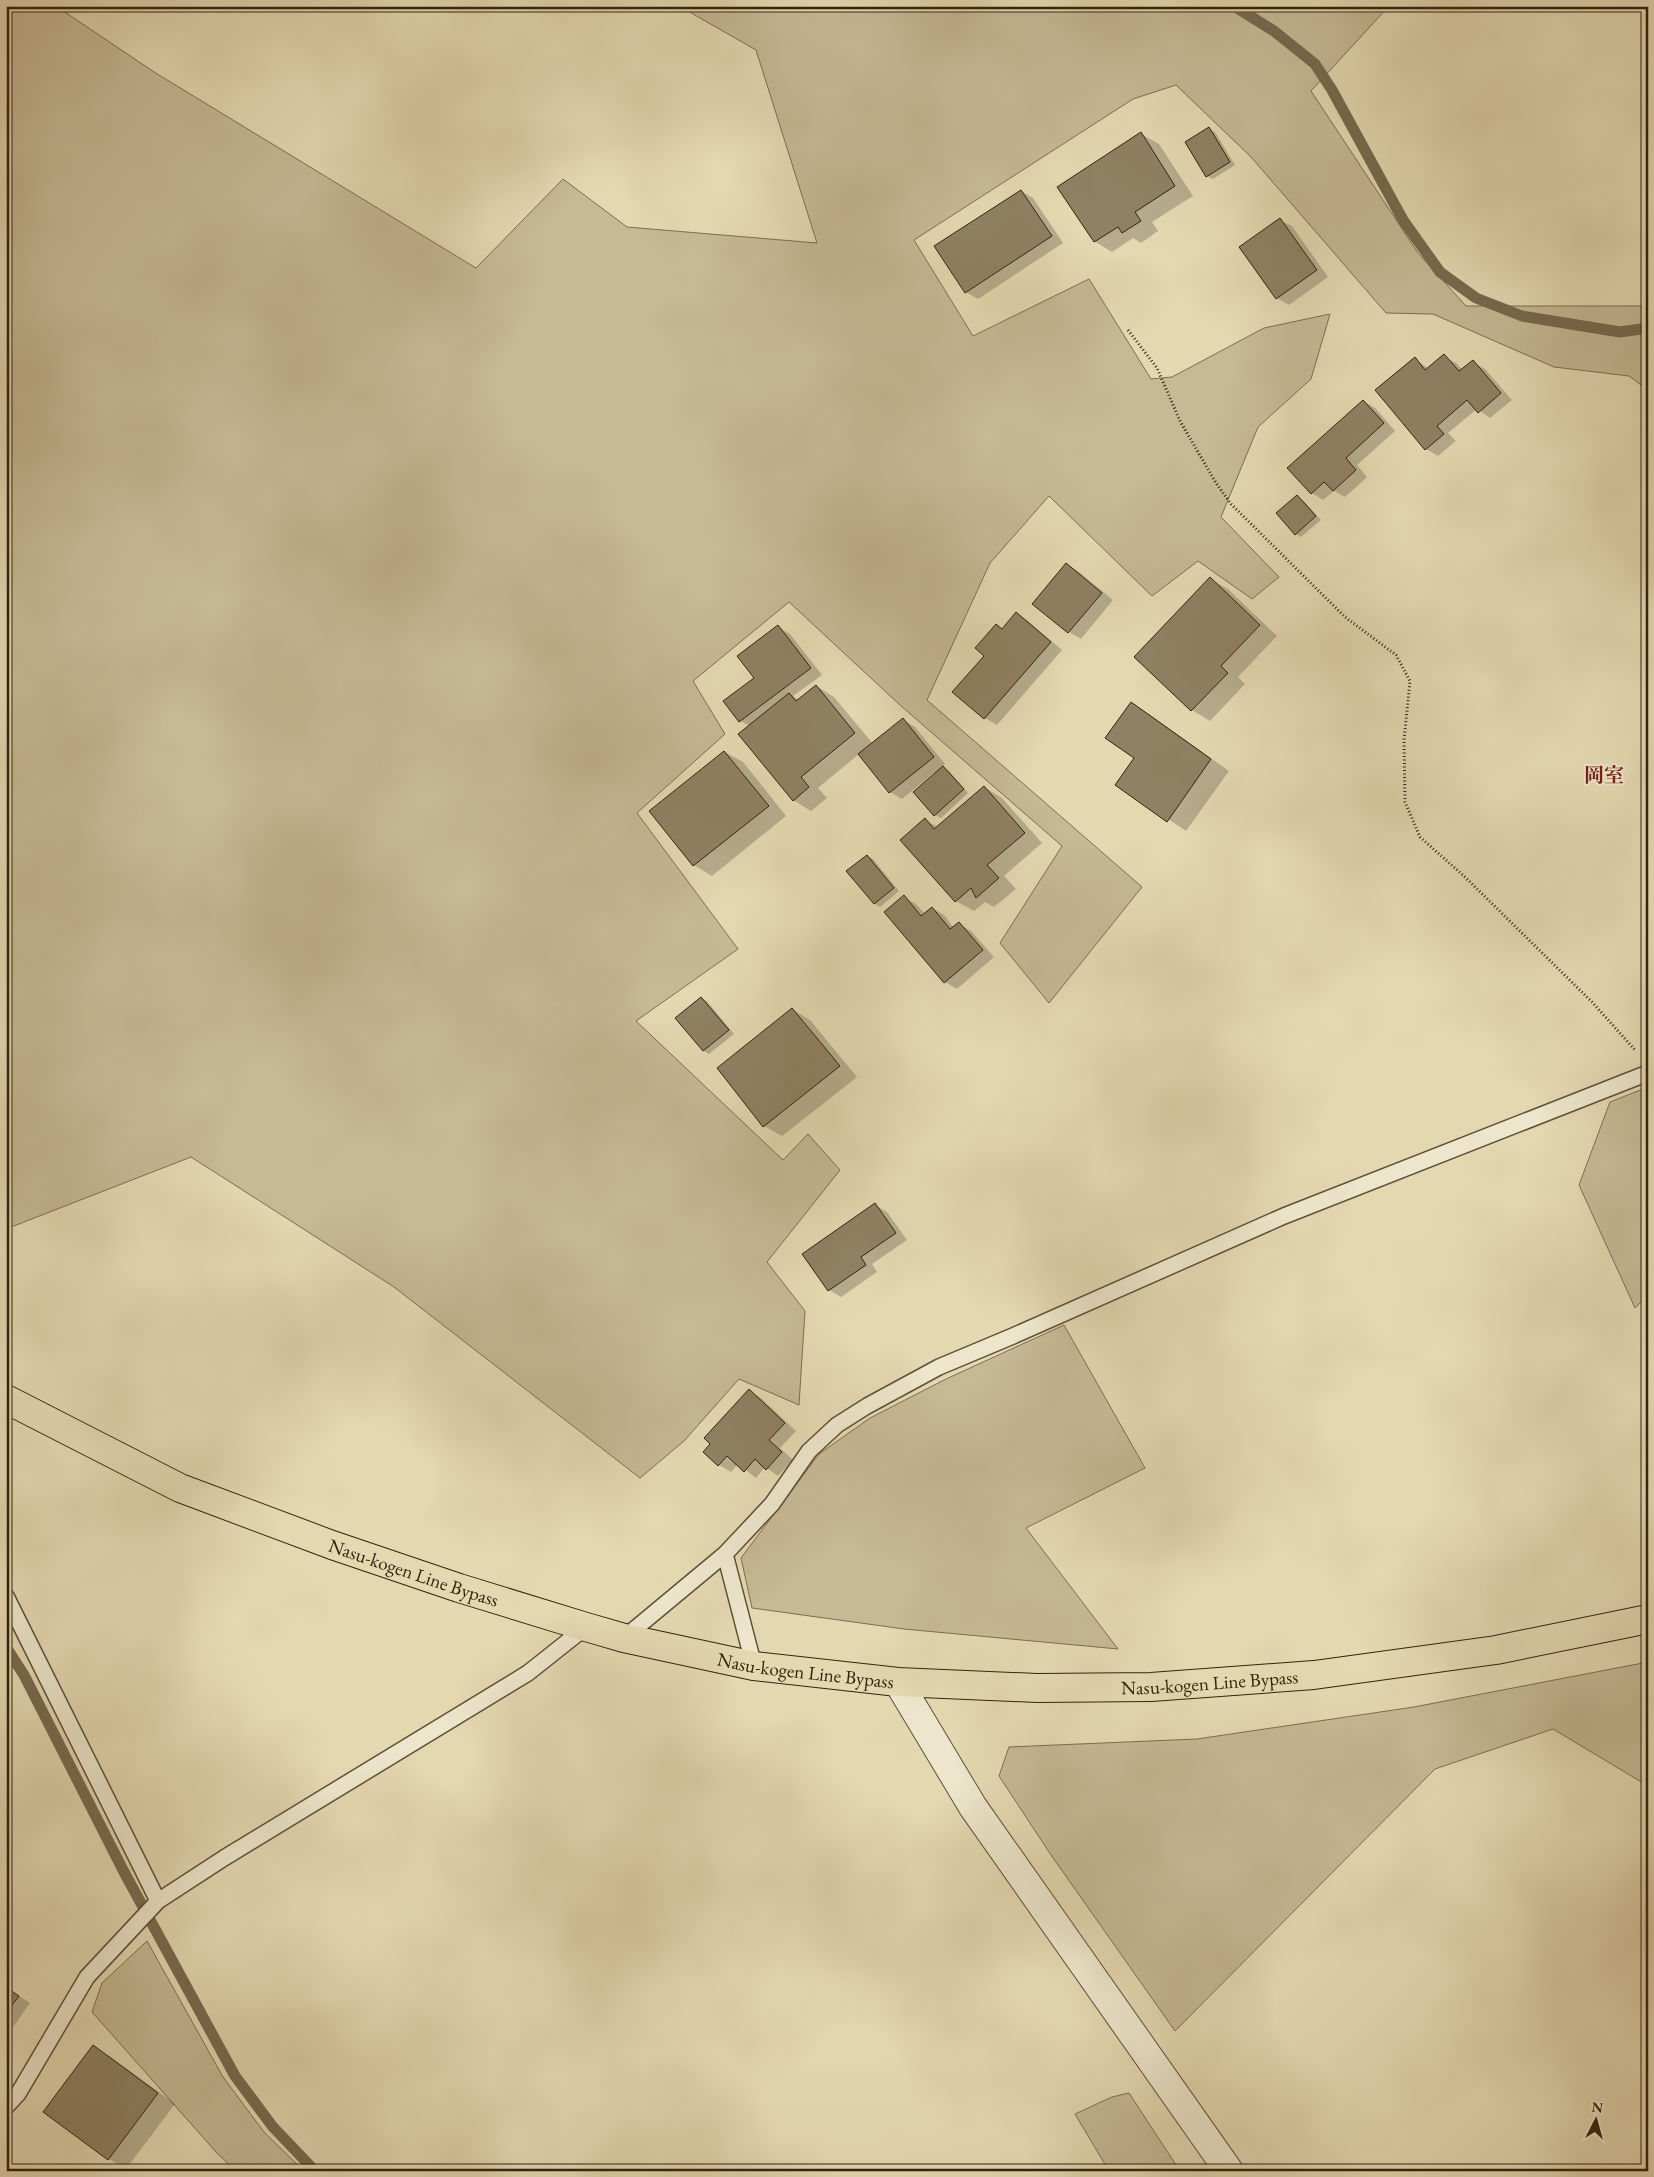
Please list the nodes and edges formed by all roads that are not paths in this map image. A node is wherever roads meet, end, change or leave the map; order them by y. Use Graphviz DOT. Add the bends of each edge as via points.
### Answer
graph roads {
  1 [pos="1648,1073"];
  2 [pos="6,1399"];
  3 [pos="725,1554"];
  4 [pos="6,1596"];
  5 [pos="1648,1619"];
  6 [pos="586,1627"];
  7 [pos="624,1638"];
  8 [pos="754,1666"];
  9 [pos="898,1682"];
  10 [pos="158,1901"];
  11 [pos="6,2108"];
  12 [pos="1229,2171"];
  1 -- 3 [label="lane" via="1284,1216 939,1367 837,1425 809,1451 772,1504"];
  2 -- 6 [label="main road, Nasu-kogen Line Bypass" via="180,1488 332,1545"];
  3 -- 7 [label="lane"];
  3 -- 8 [label="lane"];
  4 -- 10 [label="lane"];
  5 -- 9 [label="main road, Nasu-kogen Line Bypass" via="1496,1650 1314,1675 1151,1687 1037,1688"];
  6 -- 7 [label="main road, Nasu-kogen Line Bypass"];
  6 -- 10 [label="lane" via="528,1673"];
  7 -- 8 [label="main road, Nasu-kogen Line Bypass"];
  8 -- 9 [label="main road, Nasu-kogen Line Bypass"];
  9 -- 12 [label="street" via="973,1807"];
  10 -- 11 [label="lane" via="87,1977 18,2094"];
}
